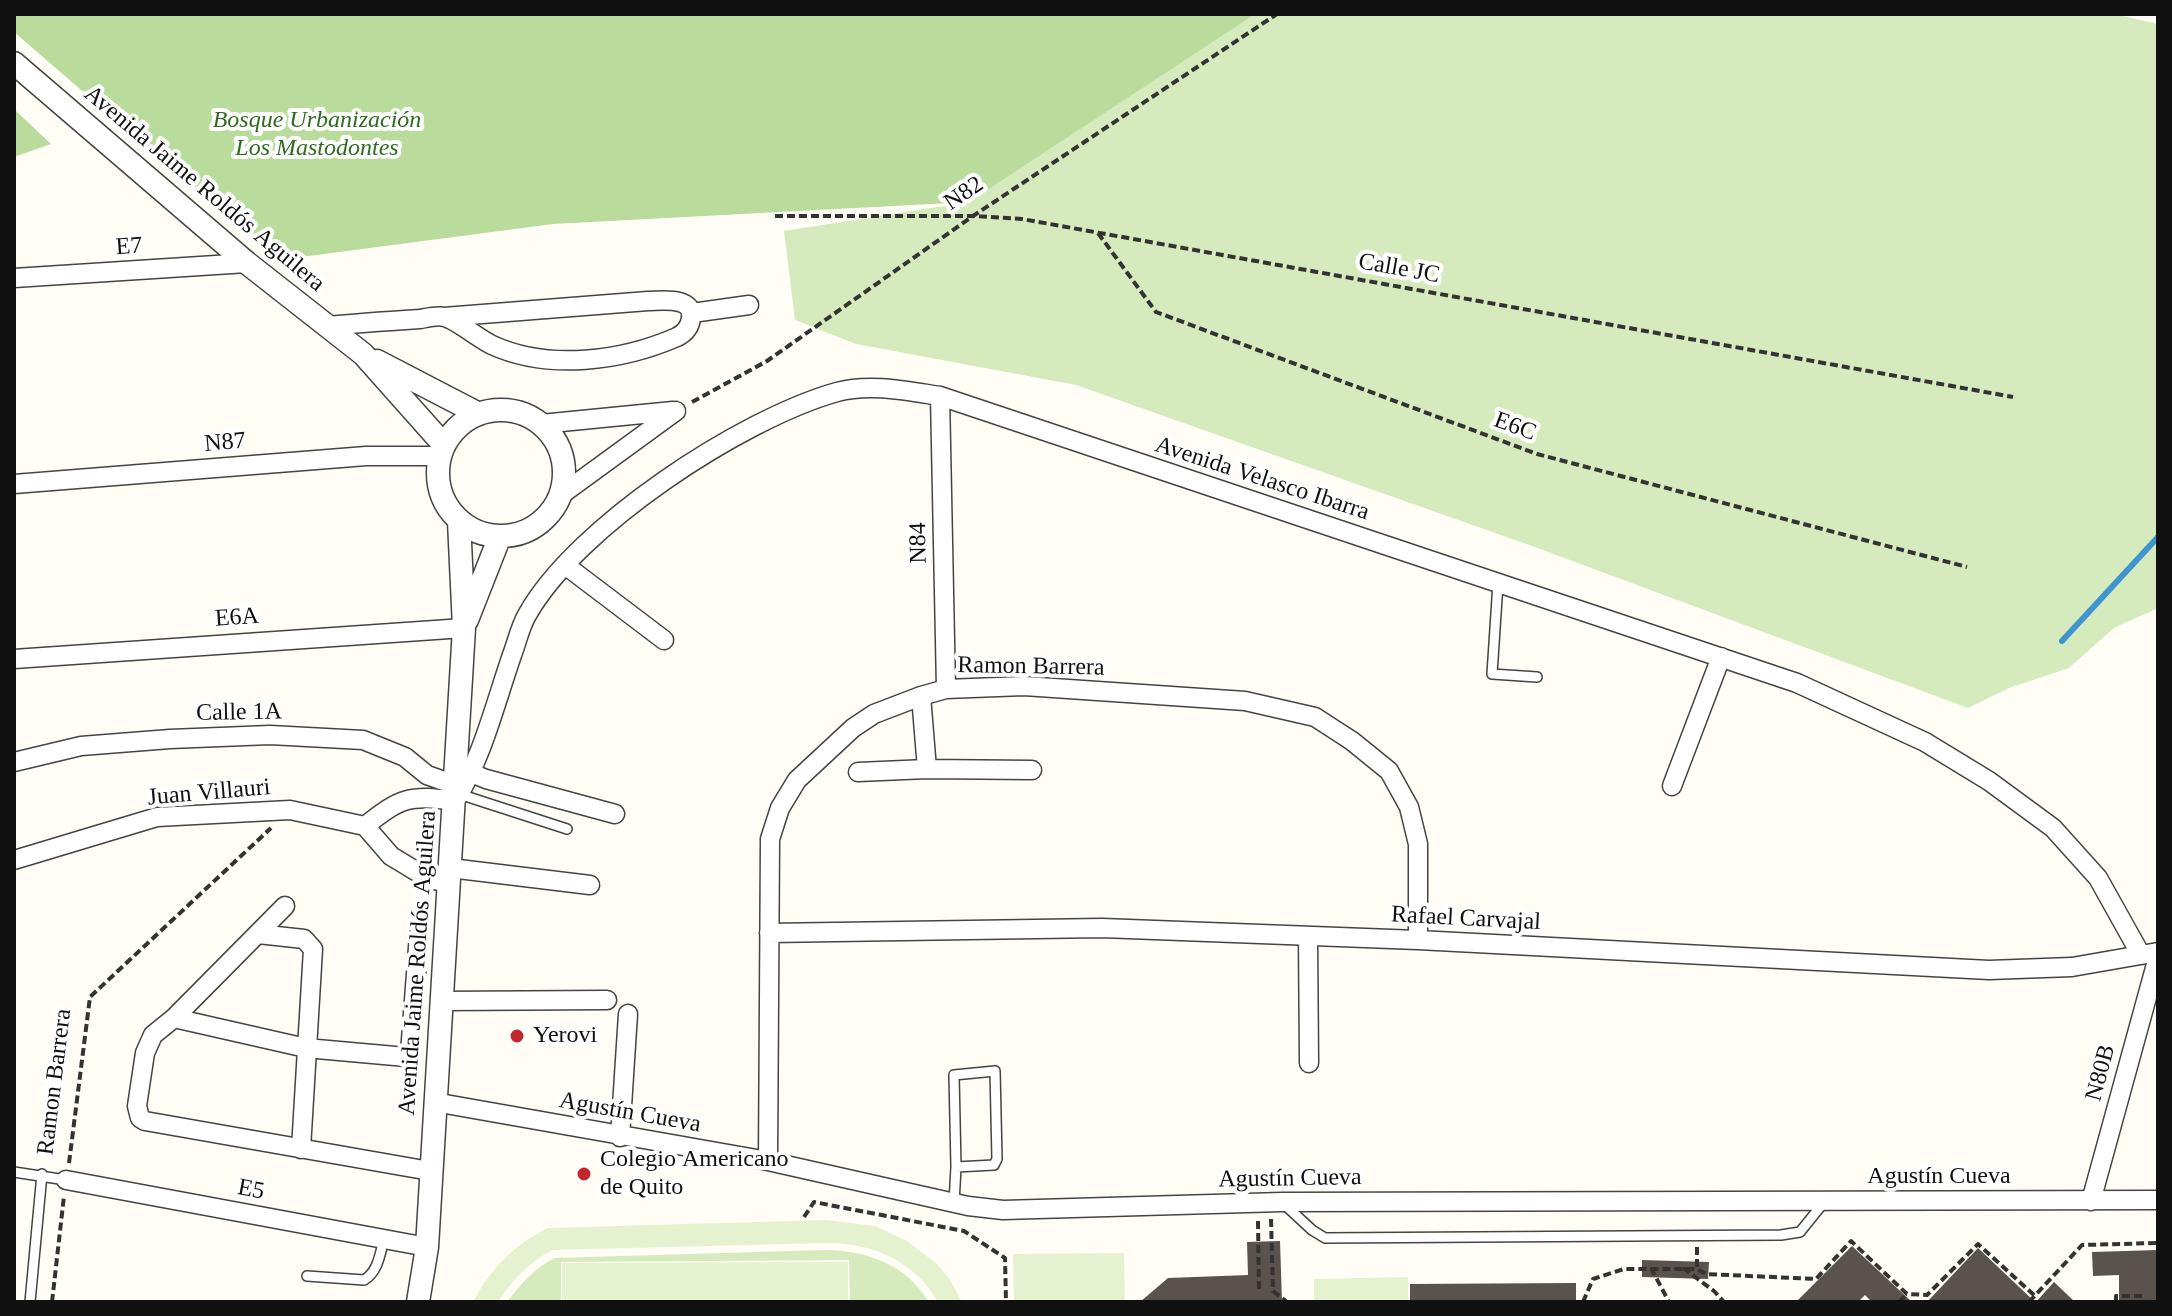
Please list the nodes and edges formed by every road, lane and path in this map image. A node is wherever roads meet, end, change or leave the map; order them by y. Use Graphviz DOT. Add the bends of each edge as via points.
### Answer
graph roads {
  1 [pos="1277,14"];
  2 [pos="14,63"];
  3 [pos="775,216"];
  4 [pos="973,216"];
  5 [pos="1098,233"];
  6 [pos="247,263"];
  7 [pos="14,278"];
  8 [pos="749,305"];
  9 [pos="692,313"];
  10 [pos="444,317"];
  11 [pos="328,326"];
  12 [pos="363,354"];
  13 [pos="940,396"];
  14 [pos="2013,397"];
  15 [pos="676,411"];
  16 [pos="479,414"];
  17 [pos="541,424"];
  18 [pos="442,450"];
  19 [pos="14,484"];
  20 [pos="558,497"];
  21 [pos="459,521"];
  22 [pos="500,536"];
  23 [pos="565,565"];
  24 [pos="1967,567"];
  25 [pos="1498,583"];
  26 [pos="464,628"];
  27 [pos="664,640"];
  28 [pos="1721,657"];
  29 [pos="14,659"];
  30 [pos="1537,677"];
  31 [pos="946,689"];
  32 [pos="921,696"];
  33 [pos="14,762"];
  34 [pos="927,769"];
  35 [pos="1032,770"];
  36 [pos="858,772"];
  37 [pos="1672,786"];
  38 [pos="460,788"];
  39 [pos="290,810"];
  40 [pos="615,814"];
  41 [pos="365,826"];
  42 [pos="567,829"];
  43 [pos="14,860"];
  44 [pos="449,876"];
  45 [pos="590,885"];
  46 [pos="285,906"];
  47 [pos="769,933"];
  48 [pos="258,934"];
  49 [pos="419,934"];
  50 [pos="1308,936"];
  51 [pos="1418,940"];
  52 [pos="2152,955"];
  53 [pos="607,1000"];
  54 [pos="441,1001"];
  55 [pos="628,1014"];
  56 [pos="174,1018"];
  57 [pos="306,1048"];
  58 [pos="1309,1063"];
  59 [pos="434,1102"];
  60 [pos="620,1137"];
  61 [pos="301,1149"];
  62 [pos="768,1161"];
  63 [pos="956,1167"];
  64 [pos="430,1171"];
  65 [pos="14,1172"];
  66 [pos="42,1174"];
  67 [pos="66,1180"];
  68 [pos="2158,1200"];
  69 [pos="1825,1201"];
  70 [pos="2091,1201"];
  71 [pos="954,1203"];
  72 [pos="1270,1203"];
  73 [pos="804,1217"];
  74 [pos="1697,1236"];
  75 [pos="384,1239"];
  76 [pos="2158,1243"];
  77 [pos="427,1247"];
  78 [pos="1651,1268"];
  79 [pos="1683,1268"];
  80 [pos="1697,1269"];
  81 [pos="307,1276"];
  82 [pos="1259,1292"];
  83 [pos="1907,1294"];
  84 [pos="2035,1296"];
  85 [pos="2142,1296"];
  86 [pos="30,1302"];
  87 [pos="52,1302"];
  88 [pos="418,1302"];
  89 [pos="1006,1302"];
  90 [pos="1287,1302"];
  91 [pos="1583,1302"];
  92 [pos="1669,1302"];
  93 [pos="1724,1302"];
  94 [pos="1899,1302"];
  95 [pos="2029,1302"];
  96 [pos="2116,1302"];
  1 -- 4 [label="path, N82"];
  2 -- 6 [label="street, Avenida Jaime Roldós Aguilera"];
  3 -- 4 [label="path, Calle JC"];
  4 -- 5 [label="path, Calle JC"];
  4 -- 15 [label="path, N82" via="767,361"];
  5 -- 14 [label="path, Calle JC"];
  5 -- 24 [label="path, E6C" via="1156,312 1537,454"];
  6 -- 7 [label="street, E7"];
  6 -- 11 [label="street, Avenida Jaime Roldós Aguilera"];
  8 -- 9 [label="street"];
  9 -- 10 [label="street" via="680,302 656,301"];
  9 -- 10 [label="street" via="683,334 667,341 631,353 565,360 504,350"];
  10 -- 11 [label="street"];
  11 -- 12 [label="street, Avenida Jaime Roldós Aguilera"];
  12 -- 16 [label="street, Avenida Jaime Roldós Aguilera"];
  12 -- 18 [label="street, Avenida Jaime Roldós Aguilera"];
  13 -- 23 [label="street, Avenida Velasco Ibarra" via="894,389 840,391 792,409 690,462"];
  13 -- 25 [label="street, Avenida Velasco Ibarra"];
  13 -- 31 [label="street, N84"];
  15 -- 17 [label="street"];
  15 -- 20 [label="street"];
  16 -- 17 [label="street" via="511,411"];
  16 -- 18 [label="street" via="465,421"];
  17 -- 20 [label="street" via="559,451 563,482"];
  18 -- 19 [label="street, N87"];
  18 -- 21 [label="street" via="440,491"];
  20 -- 22 [label="street" via="541,521 515,535"];
  21 -- 22 [label="street"];
  21 -- 26 [label="street, Avenida Jaime Roldós Aguilera"];
  22 -- 26 [label="street, Avenida Jaime Roldós Aguilera"];
  23 -- 27 [label="street"];
  23 -- 38 [label="street, Avenida Velasco Ibarra" via="526,616"];
  25 -- 28 [label="street, Avenida Velasco Ibarra"];
  25 -- 30 [label="lane" via="1492,674"];
  26 -- 29 [label="street, E6A"];
  26 -- 38 [label="street, Avenida Jaime Roldós Aguilera"];
  28 -- 37 [label="street"];
  28 -- 52 [label="street, Avenida Velasco Ibarra" via="1811,690 1925,742 1989,781 2076,851"];
  31 -- 32 [label="street, Ramon Barrera"];
  31 -- 51 [label="street, Ramon Barrera" via="1024,686 1245,701 1315,717 1389,771 1409,807 1418,844"];
  32 -- 34 [label="street"];
  32 -- 47 [label="street, Ramon Barrera" via="853,728 797,780 770,839"];
  33 -- 38 [label="street, Calle 1A" via="81,746 170,739 348,739 378,745"];
  34 -- 35 [label="street"];
  34 -- 36 [label="street"];
  38 -- 40 [label="street" via="486,779"];
  38 -- 41 [label="street" via="390,806"];
  38 -- 42 [label="lane"];
  38 -- 44 [label="street, Avenida Jaime Roldós Aguilera"];
  39 -- 41 [label="street, Juan Villauri"];
  39 -- 43 [label="street, Juan Villauri" via="157,817"];
  39 -- 67 [label="path, Ramon Barrera" via="90,997"];
  41 -- 44 [label="street" via="391,856 429,879"];
  44 -- 45 [label="street"];
  44 -- 54 [label="street, Avenida Jaime Roldós Aguilera"];
  46 -- 48 [label="street"];
  47 -- 50 [label="street, Rafael Carvajal" via="1102,928"];
  47 -- 62 [label="street, Ramon Barrera"];
  48 -- 56 [label="street"];
  48 -- 57 [label="street" via="304,939 313,949"];
  49 -- 57 [label="street" via="410,1053 401,1057"];
  50 -- 51 [label="street, Rafael Carvajal"];
  50 -- 58 [label="street"];
  51 -- 52 [label="street, Rafael Carvajal" via="1989,970 2072,967"];
  52 -- 70 [label="street, N80B"];
  53 -- 54 [label="street"];
  54 -- 59 [label="street, Avenida Jaime Roldós Aguilera"];
  55 -- 60 [label="street"];
  56 -- 57 [label="street"];
  56 -- 61 [label="street" via="147,1045 137,1106 140,1118"];
  57 -- 61 [label="street"];
  59 -- 60 [label="street, Agustín Cueva"];
  59 -- 64 [label="street, Avenida Jaime Roldós Aguilera"];
  60 -- 62 [label="street, Agustín Cueva"];
  61 -- 64 [label="street"];
  62 -- 71 [label="street, Agustín Cueva"];
  63 -- 63 [label="lane" via="994,1165 997,1159 995,1071 954,1075"];
  63 -- 71 [label="lane"];
  64 -- 77 [label="street, Avenida Jaime Roldós Aguilera"];
  65 -- 66 [label="lane"];
  66 -- 67 [label="lane"];
  66 -- 86 [label="lane"];
  67 -- 75 [label="street, E5"];
  67 -- 87 [label="path, Ramon Barrera"];
  68 -- 70 [label="street, Agustín Cueva"];
  69 -- 70 [label="street, Agustín Cueva"];
  69 -- 72 [label="street, Agustín Cueva"];
  69 -- 74 [label="lane" via="1800,1232"];
  71 -- 72 [label="street, Agustín Cueva" via="1003,1210"];
  72 -- 74 [label="lane" via="1325,1238"];
  72 -- 82 [label="path"];
  72 -- 90 [label="path" via="1273,1291"];
  73 -- 89 [label="path" via="814,1202 964,1231 1005,1258"];
  74 -- 80 [label="path"];
  75 -- 77 [label="street, E5"];
  75 -- 81 [label="lane" via="369,1278"];
  76 -- 84 [label="path" via="2082,1245"];
  77 -- 88 [label="street, Avenida Jaime Roldós Aguilera"];
  78 -- 79 [label="path"];
  78 -- 91 [label="path" via="1624,1269 1593,1279"];
  78 -- 92 [label="path"];
  79 -- 80 [label="path"];
  79 -- 93 [label="path"];
  80 -- 83 [label="path" via="1706,1274 1816,1279 1851,1241"];
  83 -- 84 [label="path" via="1927,1295 1978,1244"];
  83 -- 94 [label="path"];
  84 -- 95 [label="path"];
  85 -- 96 [label="path" via="2116,1296"];
}
